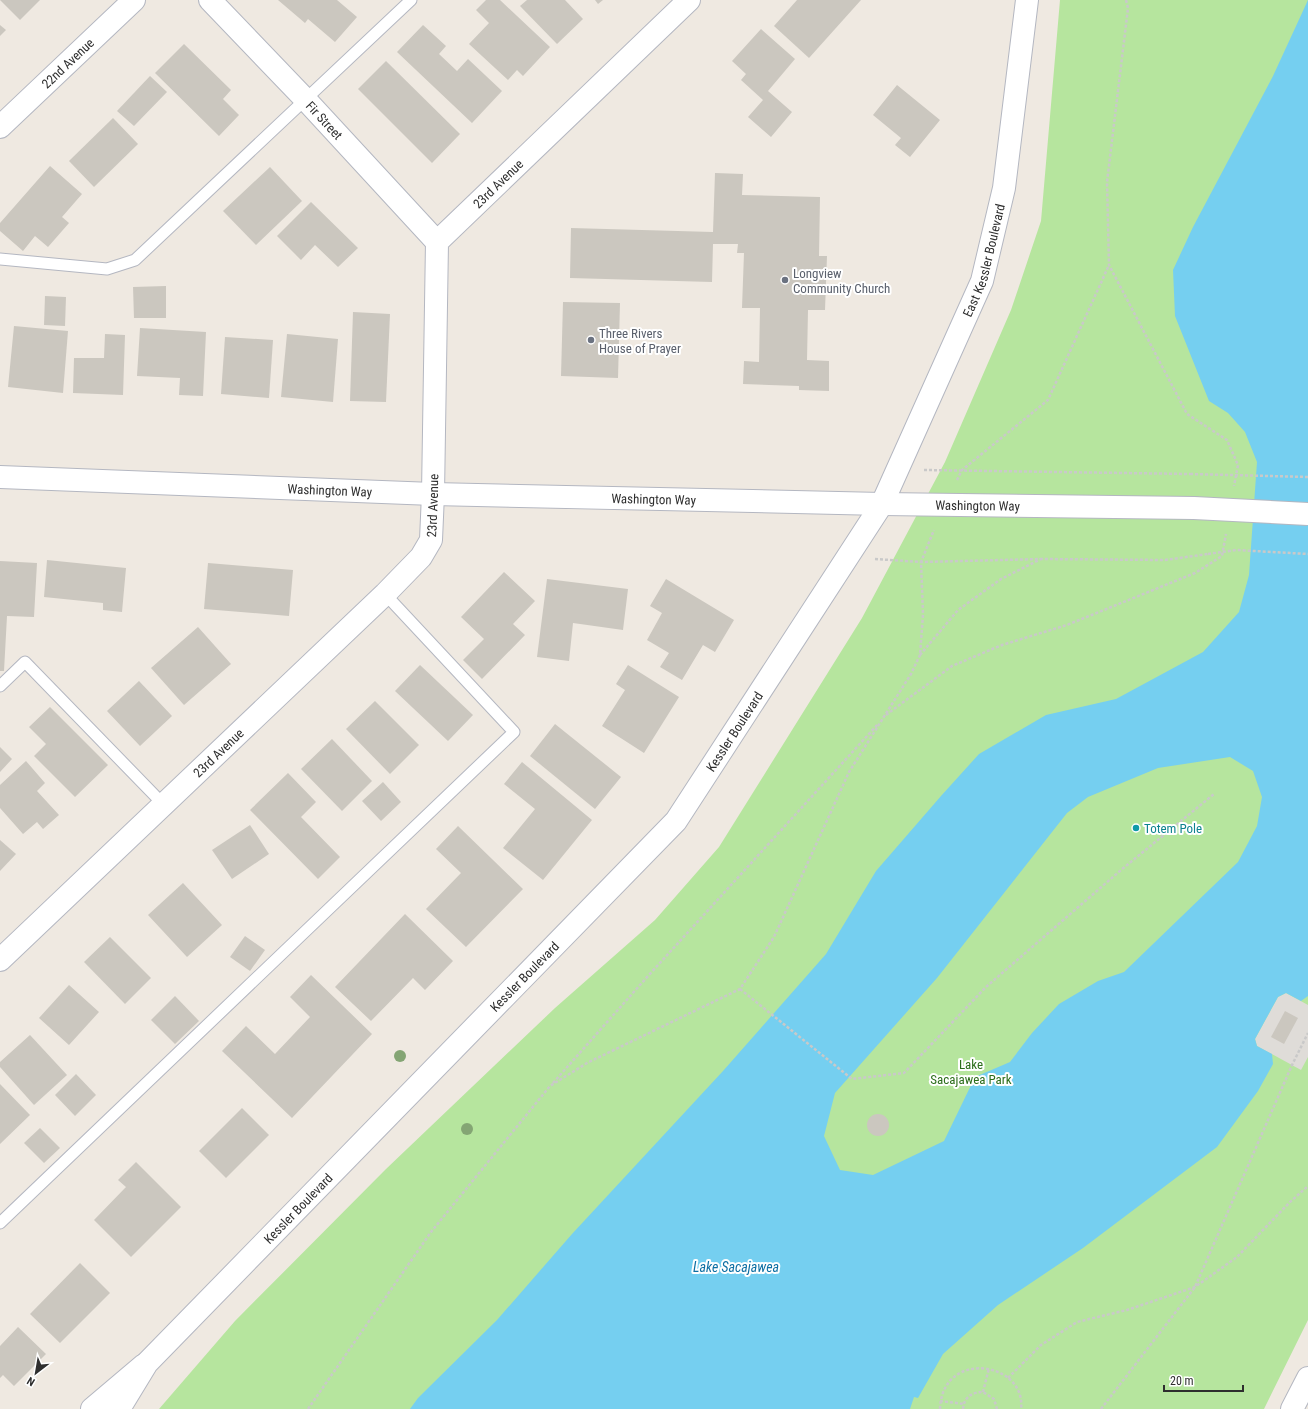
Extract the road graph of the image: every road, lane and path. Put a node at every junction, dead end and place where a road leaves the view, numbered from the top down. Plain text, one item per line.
1 (134, 0) edge
2 (210, 0) edge
3 (411, 0) edge
4 (689, 0) edge
5 (1027, 0) edge
6 (1126, 0) edge
7 (305, 99) junction
8 (0, 127) edge
9 (437, 242) junction
10 (0, 259) edge
11 (1109, 265) junction
12 (897, 470) junction
13 (962, 470) junction
14 (0, 477) edge
15 (1308, 477) edge
16 (1234, 488) dead end
17 (433, 494) junction
18 (882, 504) junction
19 (945, 505) junction
20 (1308, 514) edge
21 (1226, 533) dead end
22 (1308, 554) edge
23 (848, 557) junction
24 (1042, 559) junction
25 (921, 562) junction
26 (385, 594) junction
27 (920, 655) junction
28 (0, 686) edge
29 (883, 718) junction
30 (1214, 794) dead end
31 (164, 805) junction
32 (0, 960) edge
33 (740, 989) junction
34 (1308, 1033) edge
35 (550, 1086) junction
36 (1308, 1186) edge
37 (0, 1223) edge
38 (1195, 1287) junction
39 (147, 1363) junction
40 (989, 1368) junction
41 (1008, 1378) junction
42 (1308, 1378) edge
43 (983, 1392) junction
44 (940, 1401) junction
45 (964, 1404) junction
46 (92, 1409) edge
47 (119, 1409) edge
48 (308, 1409) edge
49 (940, 1409) edge
50 (963, 1409) edge
51 (997, 1409) edge
52 (1021, 1409) edge
53 (1101, 1409) edge
54 (1292, 1409) edge

1 - 8 street, 22nd Avenue
2 - 7 street, Fir Street
3 - 7 lane
4 - 9 street, 23rd Avenue
5 - 12 street, East Kessler Boulevard
6 - 11 path
7 - 9 street, Fir Street
7 - 10 lane
9 - 17 street, 23rd Avenue
11 - 13 path
11 - 16 path
12 - 13 path
12 - 18 street, East Kessler Boulevard
13 - 15 path, bridge
14 - 17 street, Washington Way
17 - 18 street, Washington Way
17 - 26 street, 23rd Avenue
18 - 19 street, Washington Way
18 - 23 street, Kessler Boulevard
19 - 20 street, Washington Way, bridge
19 - 25 path
21 - 29 path
22 - 24 path, bridge
23 - 25 path
23 - 39 street, Kessler Boulevard
24 - 25 path
24 - 27 path
25 - 27 path
26 - 31 street, 23rd Avenue
26 - 37 lane
27 - 29 path
28 - 31 lane
29 - 33 path
29 - 35 path
30 - 33 path
31 - 32 street, 23rd Avenue
33 - 35 path
34 - 38 path
35 - 48 path
36 - 38 path
38 - 41 path
38 - 53 path
39 - 46 street
39 - 47 street, Kessler Boulevard
40 - 41 path
40 - 43 path
40 - 44 path
41 - 52 path
42 - 54 street
43 - 45 path
43 - 51 path
44 - 45 path
44 - 49 path
45 - 50 path

